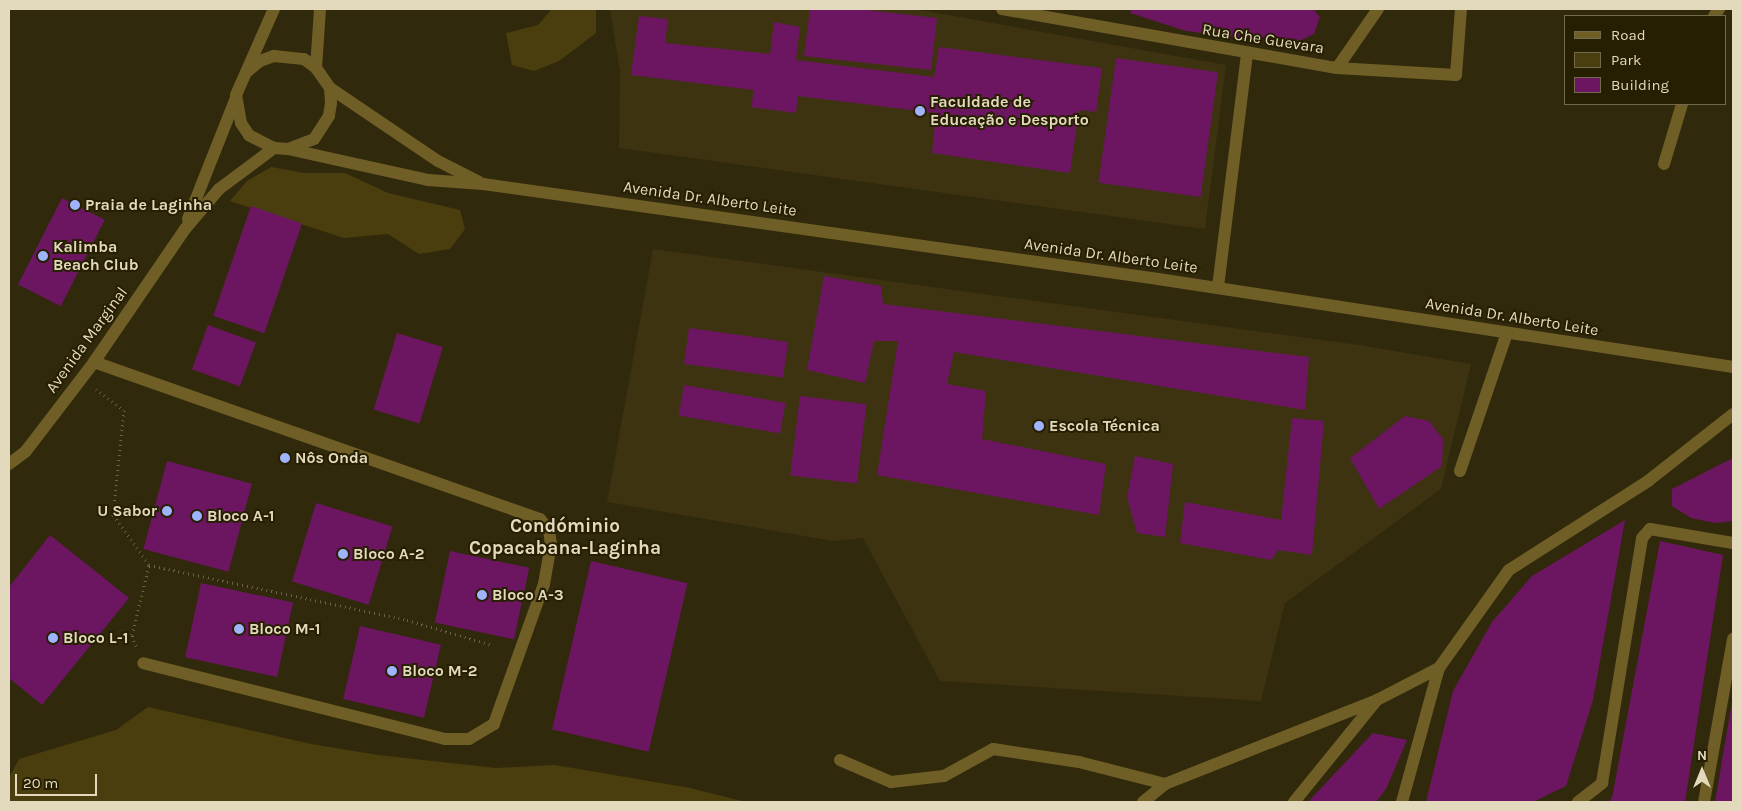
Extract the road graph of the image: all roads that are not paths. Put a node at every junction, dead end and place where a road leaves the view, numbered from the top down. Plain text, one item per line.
1 (274, 9) edge
2 (320, 9) edge
3 (1002, 9) edge
4 (1378, 9) edge
5 (1461, 9) edge
6 (1247, 54) junction
7 (316, 68) junction
8 (1337, 68) junction
9 (248, 71) junction
10 (330, 88) junction
11 (236, 95) junction
12 (1682, 105) edge
13 (274, 148) junction
14 (288, 149) junction
15 (1664, 164) dead end
16 (483, 184) junction
17 (185, 228) junction
18 (1218, 287) junction
19 (1507, 333) junction
20 (94, 362) junction
21 (1733, 367) edge
22 (1733, 414) edge
23 (9, 464) edge
24 (1460, 471) dead end
25 (1733, 543) edge
26 (1733, 639) edge
27 (143, 663) road end
28 (1439, 668) junction
29 (1377, 700) junction
30 (840, 760) dead end
31 (1165, 784) junction
32 (1143, 802) edge
33 (1294, 802) edge
34 (1402, 802) edge
35 (1578, 802) edge
36 (1704, 802) edge

1 - 9 street
2 - 7 street
3 - 6 street, Rua Che Guevara
4 - 8 street
5 - 8 street, Rua Che Guevara
6 - 8 street, Rua Che Guevara
6 - 18 street
7 - 9 street
7 - 10 street
9 - 11 street
10 - 14 street
10 - 16 street, Avenida Dr. Alberto Leite
11 - 13 street
11 - 17 street, Avenida Marginal
12 - 15 street
13 - 14 street
13 - 17 street, Avenida Marginal
14 - 16 street, Avenida Dr. Alberto Leite
16 - 18 street, Avenida Dr. Alberto Leite
17 - 20 street, Avenida Marginal
18 - 19 street, Avenida Dr. Alberto Leite
19 - 21 street, Avenida Dr. Alberto Leite
19 - 24 street
20 - 23 street, Avenida Marginal
20 - 27 street
22 - 28 street
25 - 35 street
26 - 36 street
28 - 29 street
28 - 34 street
29 - 31 street
29 - 33 street
30 - 31 street
31 - 32 street

